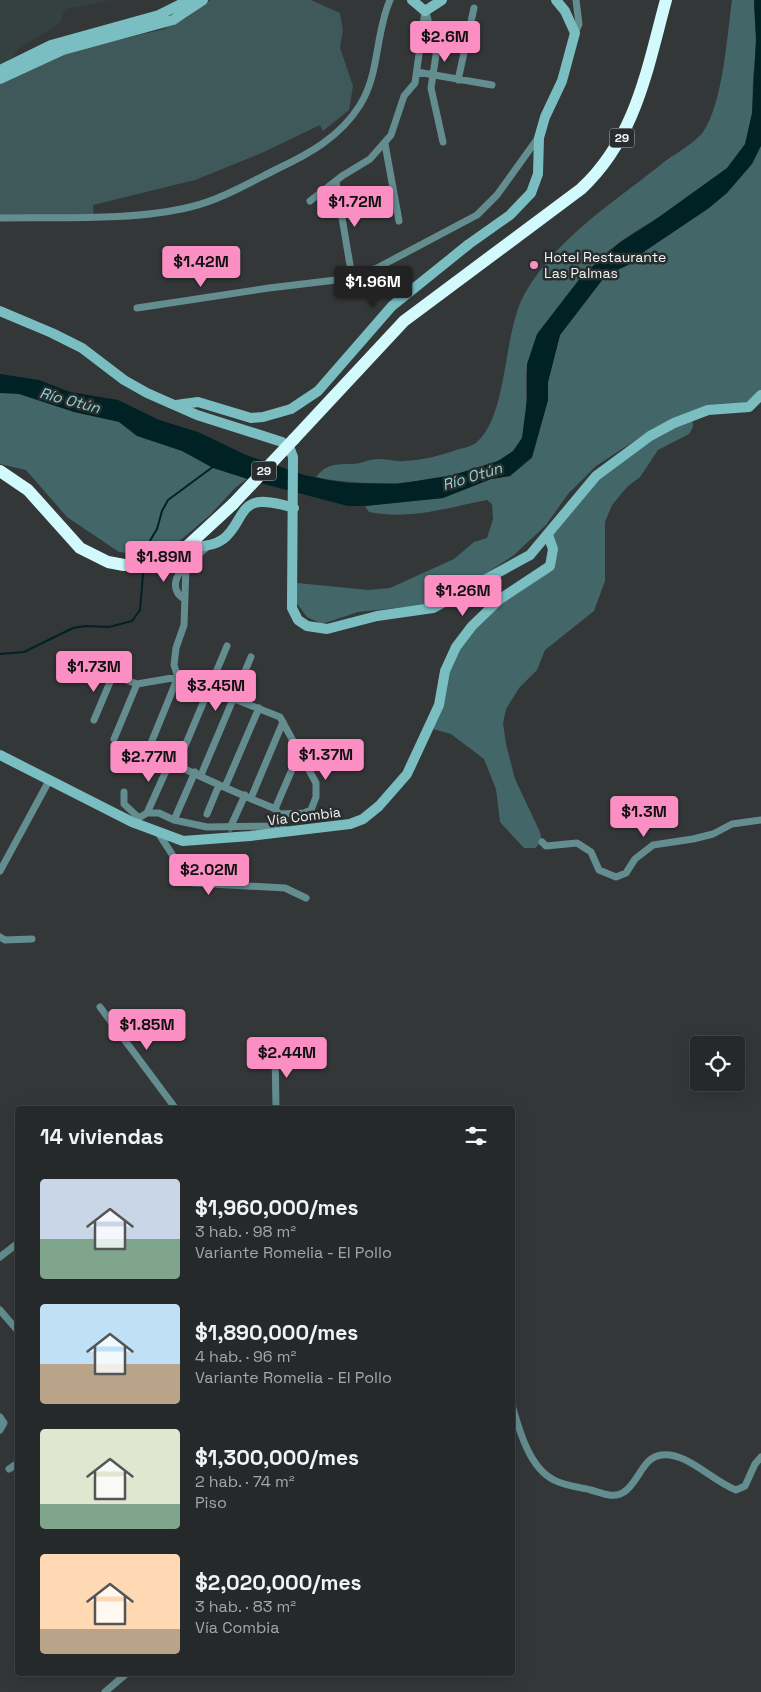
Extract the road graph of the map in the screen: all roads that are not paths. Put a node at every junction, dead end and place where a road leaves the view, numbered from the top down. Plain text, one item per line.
1 (190, 0) edge
2 (203, 0) edge
3 (390, 0) edge
4 (412, 0) edge
5 (442, 0) edge
6 (556, 0) edge
7 (576, 0) edge
8 (666, 0) edge
9 (474, 8) dead end
10 (425, 11) junction
11 (575, 33) junction
12 (0, 70) edge
13 (417, 72) junction
14 (431, 75) junction
15 (0, 79) edge
16 (458, 80) junction
17 (492, 85) dead end
18 (539, 138) junction
19 (443, 142) dead end
20 (385, 144) junction
21 (336, 182) junction
22 (310, 201) dead end
23 (0, 218) edge
24 (400, 222) dead end
25 (352, 277) junction
26 (137, 308) dead end
27 (0, 312) edge
28 (761, 395) edge
29 (175, 405) junction
30 (0, 471) edge
31 (294, 508) junction
32 (548, 535) junction
33 (189, 546) junction
34 (207, 547) junction
35 (227, 646) dead end
36 (251, 657) dead end
37 (178, 677) junction
38 (137, 684) junction
39 (208, 689) junction
40 (234, 699) junction
41 (258, 708) junction
42 (94, 720) dead end
43 (283, 722) junction
44 (114, 739) dead end
45 (300, 752) junction
46 (0, 755) edge
47 (170, 762) junction
48 (178, 765) junction
49 (198, 774) junction
50 (50, 778) junction
51 (222, 786) junction
52 (124, 792) dead end
53 (248, 796) junction
54 (277, 811) junction
55 (147, 813) junction
56 (207, 814) dead end
57 (135, 820) junction
58 (174, 820) junction
59 (761, 820) edge
60 (230, 828) junction
61 (285, 829) junction
62 (157, 831) junction
63 (542, 842) dead end
64 (0, 871) edge
65 (306, 898) dead end
66 (0, 937) edge
67 (32, 939) dead end
68 (100, 1007) dead end
69 (275, 1050) dead end
70 (174, 1106) edge
71 (276, 1106) edge
72 (15, 1245) edge
73 (0, 1257) edge
74 (0, 1310) edge
75 (15, 1328) edge
76 (515, 1413) edge
77 (0, 1417) edge
78 (0, 1430) edge
79 (761, 1457) edge
80 (15, 1465) edge
81 (9, 1469) dead end
82 (124, 1676) edge
83 (105, 1692) edge

1 - 12 main road
2 - 15 main road
3 - 23 street
4 - 10 main road
5 - 10 main road
6 - 11 main road
7 - 11 street
8 - 33 highway, 29, bridge
9 - 16 street
10 - 13 street
10 - 14 street
11 - 18 main road
13 - 14 street
13 - 20 street
14 - 16 street
14 - 19 street
16 - 17 street
18 - 25 street
18 - 29 main road
20 - 21 street
20 - 24 street
21 - 22 street
21 - 25 street
25 - 26 street
27 - 29 main road
28 - 32 main road
29 - 31 main road
30 - 33 highway, 29
31 - 32 main road
31 - 34 main road
32 - 61 main road, Vía Combia
33 - 34 main road
34 - 37 street
35 - 39 street
36 - 40 street
37 - 38 street
37 - 39 street
37 - 47 street
38 - 42 street
38 - 44 street
39 - 40 street
39 - 48 street
40 - 41 street
40 - 49 street
41 - 43 street
41 - 51 street
43 - 45 street
43 - 53 street
45 - 54 street
45 - 54 street
46 - 50 main road, Vía Combia
47 - 48 street
47 - 55 street
48 - 49 street
49 - 51 street
49 - 58 street
50 - 57 main road, Vía Combia
50 - 64 street
51 - 53 street
51 - 56 street
52 - 57 street
53 - 54 street
53 - 60 street
54 - 61 street
55 - 57 street
55 - 58 street
57 - 62 main road, Vía Combia
58 - 60 street
59 - 63 street
60 - 61 street
61 - 62 main road, Vía Combia
62 - 65 street
66 - 67 street
68 - 70 street
69 - 71 street
72 - 73 street
74 - 75 street
76 - 79 street
77 - 78 street
80 - 81 street
82 - 83 street

